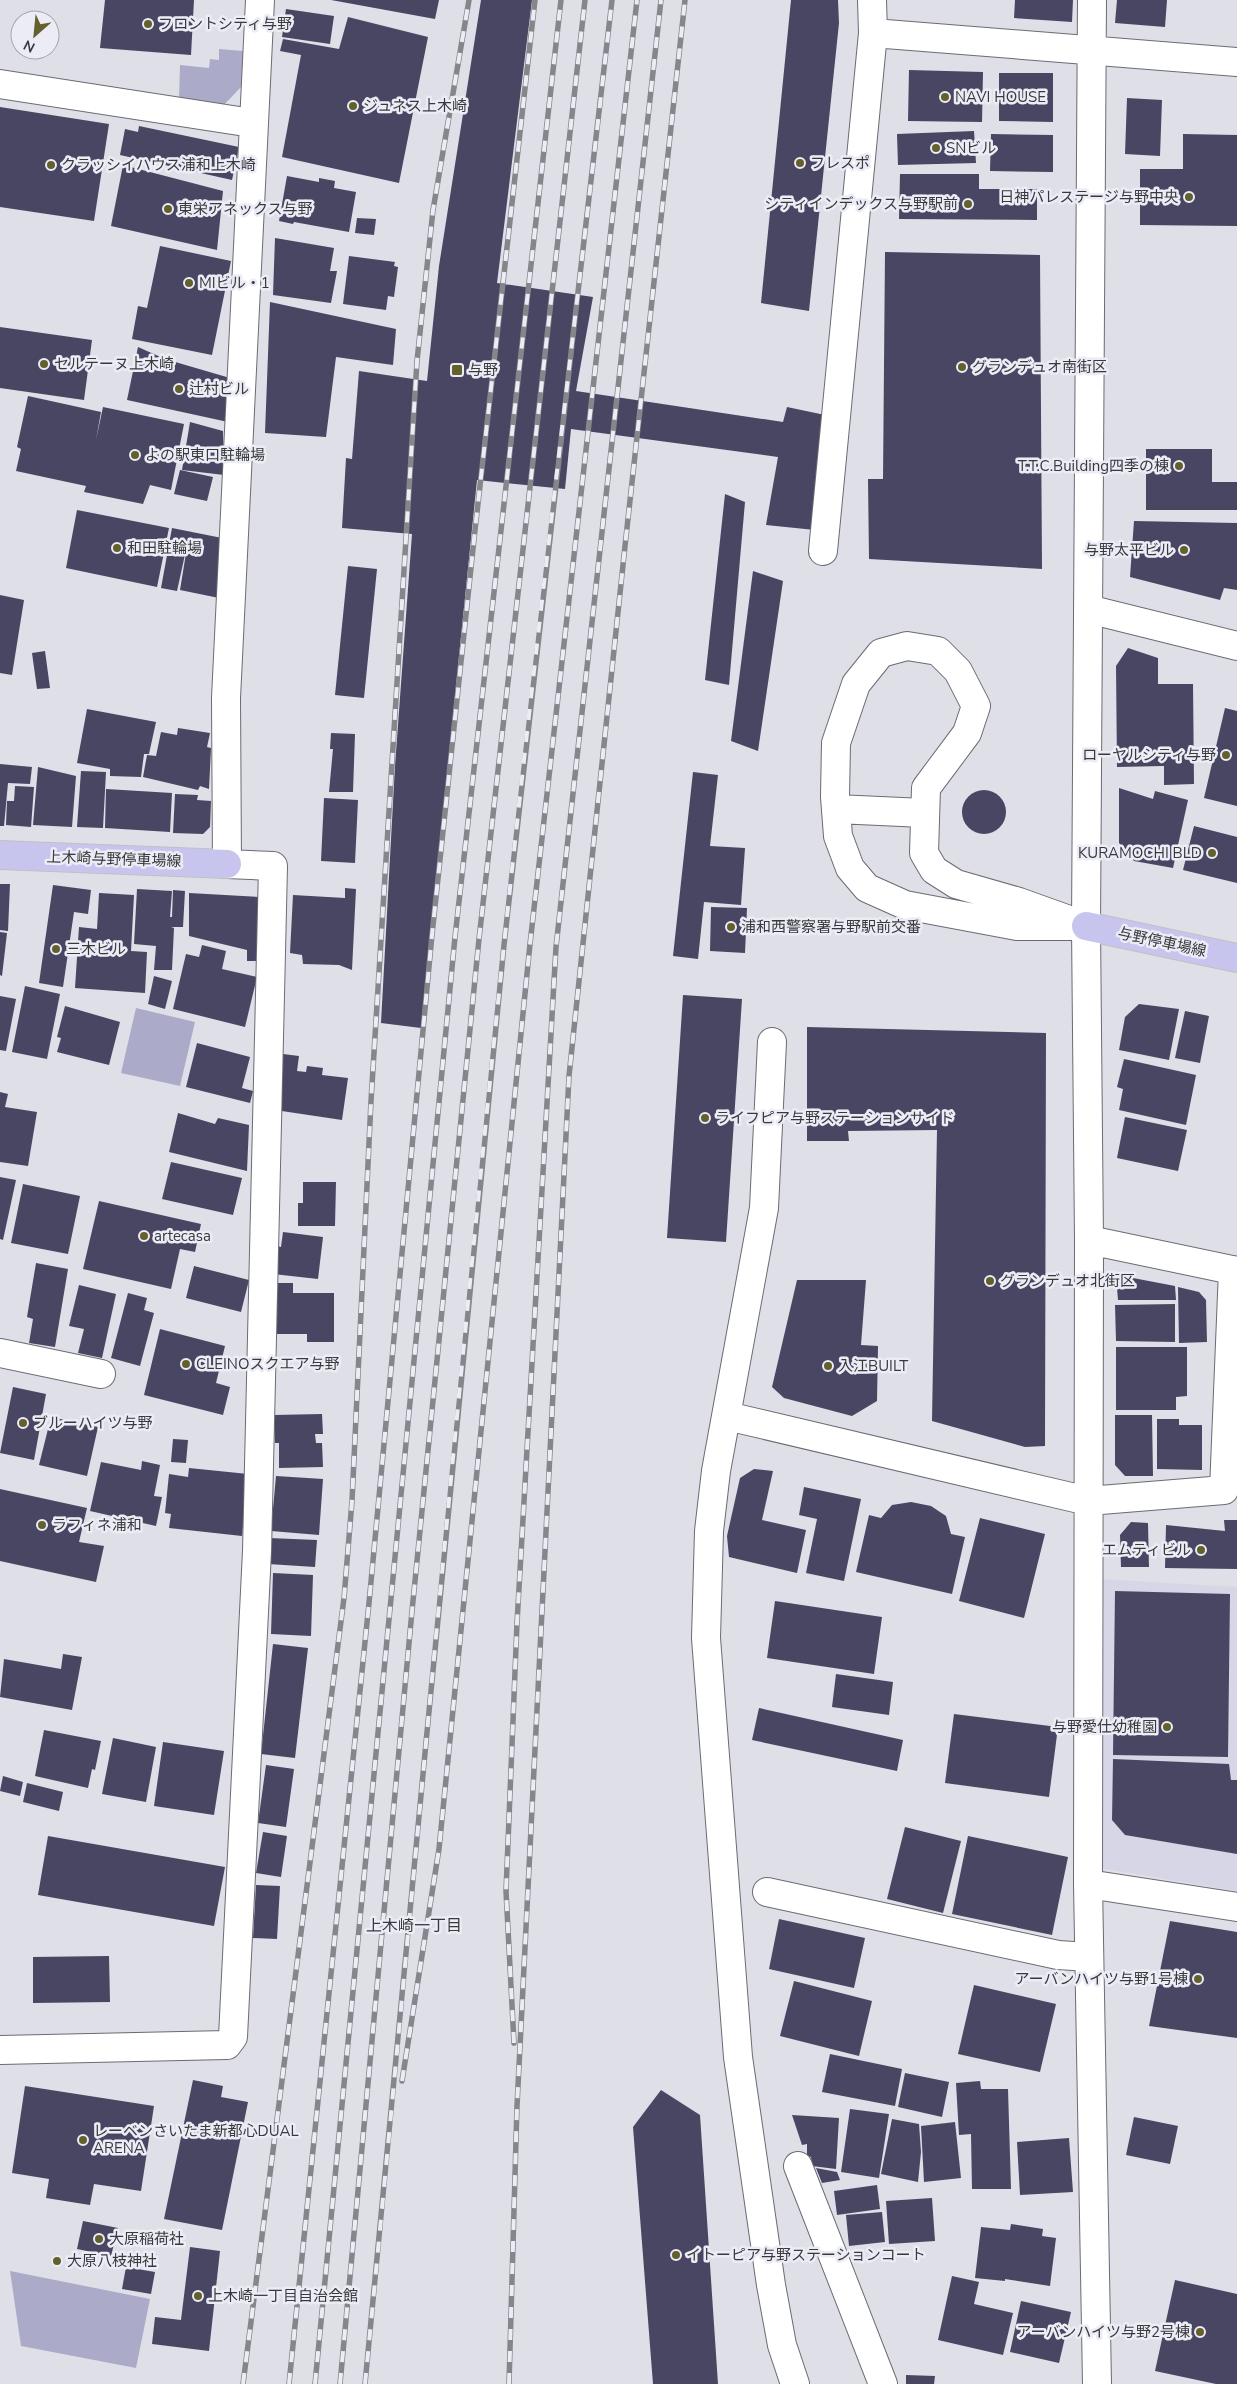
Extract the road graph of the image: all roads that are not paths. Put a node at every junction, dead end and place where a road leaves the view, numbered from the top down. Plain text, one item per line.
1 (260, 0) edge
2 (872, 0) edge
3 (1092, 0) edge
4 (873, 33) junction
5 (1091, 51) junction
6 (1237, 62) edge
7 (0, 84) edge
8 (252, 123) junction
9 (823, 551) dead end
10 (1088, 609) junction
11 (1237, 646) edge
12 (836, 809) junction
13 (924, 813) junction
14 (0, 855) edge
15 (227, 864) junction
16 (1086, 926) junction
17 (1237, 958) edge
18 (772, 1042) dead end
19 (1089, 1240) junction
20 (1235, 1271) edge
21 (0, 1353) edge
22 (101, 1374) dead end
23 (727, 1416) junction
24 (1088, 1501) junction
25 (1088, 1884) junction
26 (767, 1892) dead end
27 (1237, 1907) edge
28 (1089, 1957) junction
29 (0, 2050) edge
30 (798, 2166) dead end
31 (795, 2384) edge
32 (883, 2384) edge
33 (1097, 2384) edge

1 - 8 street
2 - 4 street
3 - 5 street
4 - 5 street
4 - 9 street
5 - 6 street
5 - 10 street
7 - 8 street
8 - 15 street
10 - 11 street
10 - 16 street
12 - 13 street
12 - 13 street
12 - 16 street
13 - 16 street
14 - 15 main road, 上木崎与野停車場線
15 - 29 street
16 - 17 main road, 与野停車場線
16 - 19 street
18 - 23 street
19 - 20 street
19 - 24 street
20 - 24 street
21 - 22 street
23 - 24 street
23 - 31 street
24 - 25 street
25 - 27 street
25 - 28 street
26 - 28 street
28 - 33 street
30 - 32 street

